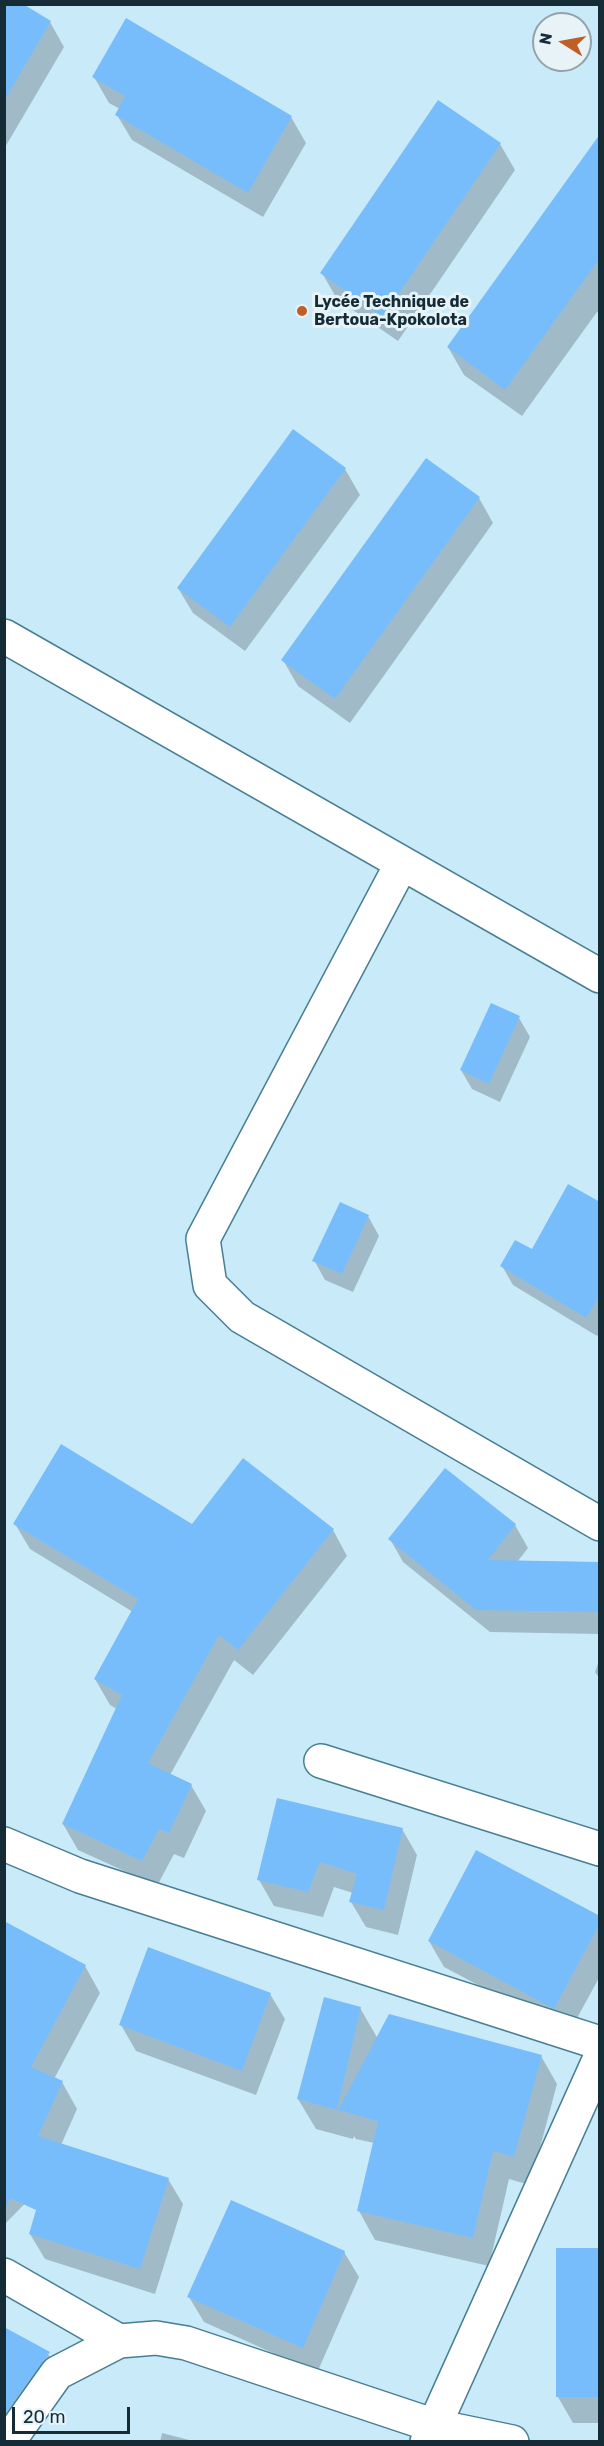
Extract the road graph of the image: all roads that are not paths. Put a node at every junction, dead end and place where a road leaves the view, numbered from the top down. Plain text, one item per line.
1 (4, 636) edge
2 (402, 863) junction
3 (600, 976) edge
4 (600, 1524) edge
5 (321, 1761) dead end
6 (4, 1844) edge
7 (600, 1849) edge
8 (600, 2043) edge
9 (600, 2058) edge
10 (4, 2275) edge
11 (119, 2340) junction
12 (431, 2434) edge
13 (8, 2442) edge
14 (512, 2442) edge

1 - 2 street
2 - 3 street
2 - 4 street
5 - 7 street
6 - 8 street
9 - 12 street
10 - 11 street
11 - 12 street
11 - 13 street
12 - 14 street

